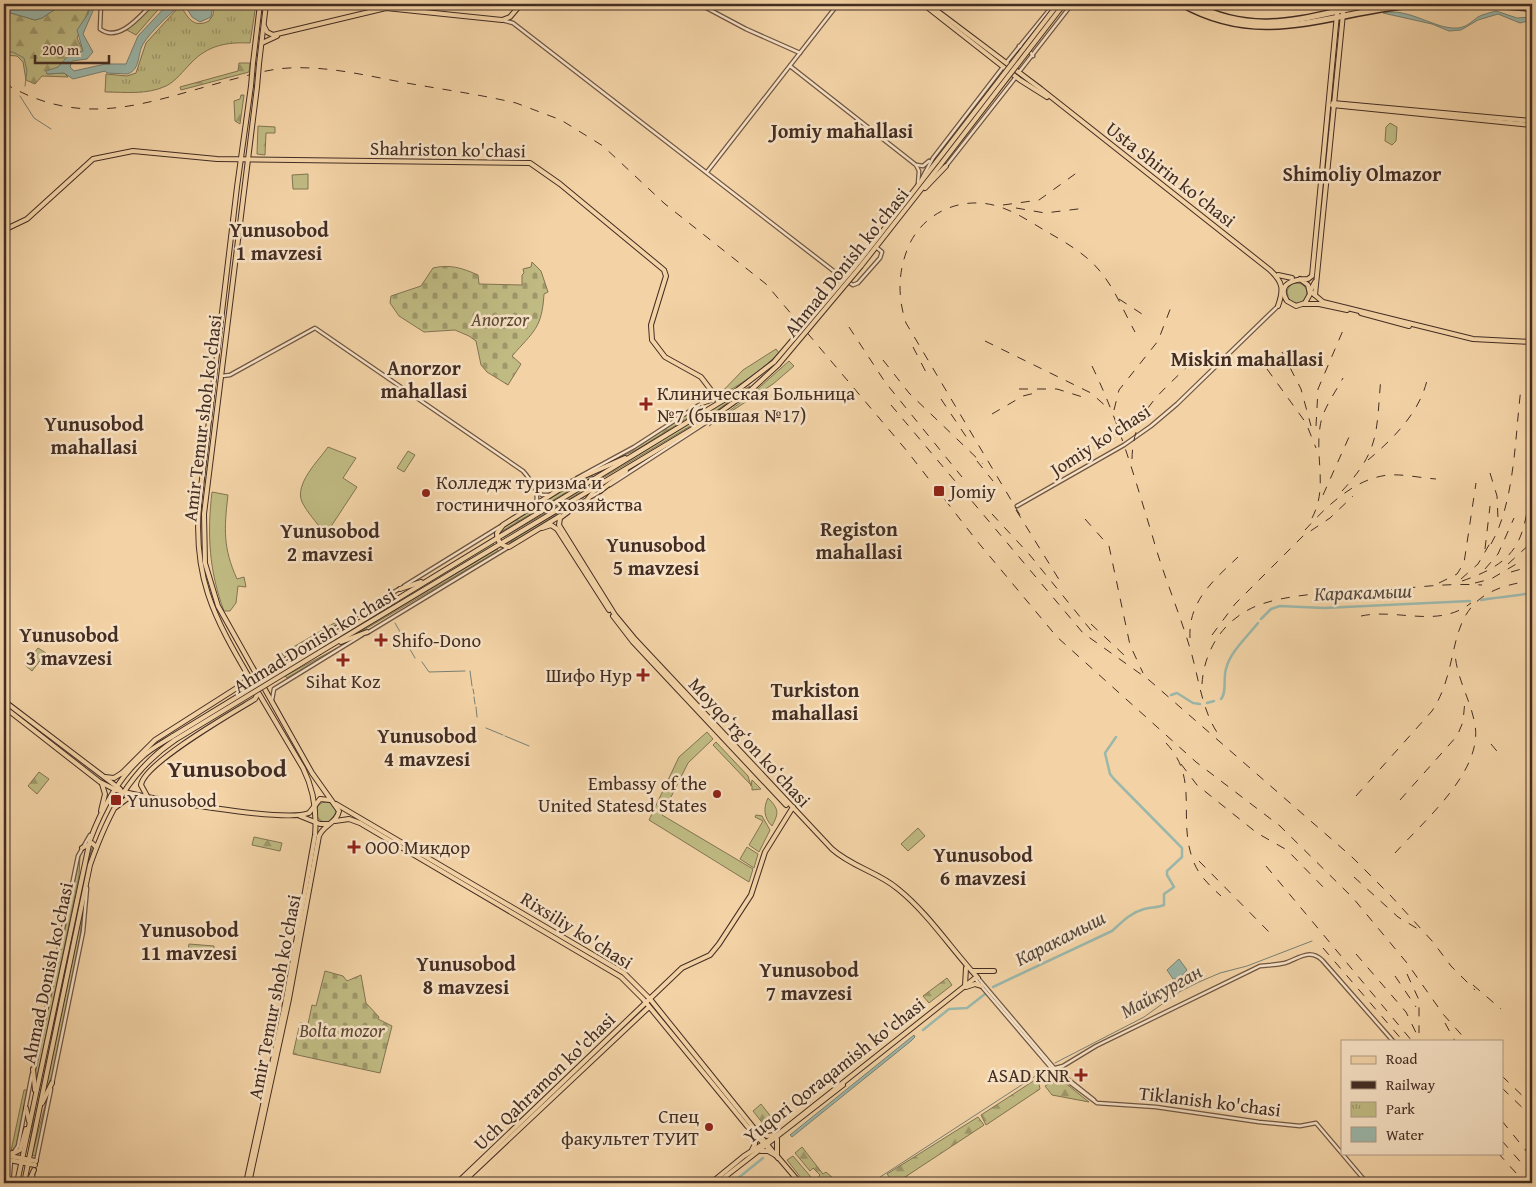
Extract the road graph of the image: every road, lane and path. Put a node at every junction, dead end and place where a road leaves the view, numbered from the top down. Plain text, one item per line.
1 (100, 4) edge
2 (152, 4) edge
3 (260, 4) edge
4 (266, 4) edge
5 (521, 4) edge
6 (699, 4) edge
7 (838, 4) edge
8 (923, 4) edge
9 (928, 4) edge
10 (1054, 4) edge
11 (1058, 4) edge
12 (1064, 4) edge
13 (1072, 4) edge
14 (1182, 4) edge
15 (1193, 4) edge
16 (1338, 4) edge
17 (1344, 4) edge
18 (1372, 4) edge
19 (1424, 4) edge
20 (1478, 4) edge
21 (1532, 8) edge
22 (513, 14) junction
23 (1340, 14) junction
24 (500, 20) junction
25 (513, 23) junction
26 (264, 26) junction
27 (284, 32) junction
28 (262, 43) junction
29 (1019, 46) junction
30 (800, 53) junction
31 (1032, 56) junction
32 (1005, 65) junction
33 (790, 66) junction
34 (1017, 75) junction
35 (996, 76) junction
36 (1008, 86) junction
37 (1328, 104) junction
38 (1334, 104) junction
39 (1532, 123) edge
40 (1324, 149) junction
41 (1329, 149) junction
42 (240, 159) junction
43 (247, 159) junction
44 (937, 161) junction
45 (916, 165) junction
46 (946, 166) joint
47 (707, 172) junction
48 (919, 182) junction
49 (237, 187) junction
50 (243, 188) junction
51 (910, 204) junction
52 (4, 230) edge
53 (1318, 239) junction
54 (876, 247) junction
55 (859, 265) junction
56 (1270, 270) junction
57 (1297, 279) junction
58 (1317, 280) junction
59 (1283, 291) junction
60 (1310, 291) junction
61 (1316, 295) junction
62 (1288, 303) junction
63 (1303, 304) junction
64 (1278, 306) junction
65 (1532, 343) edge
66 (776, 363) junction
67 (220, 376) junction
68 (710, 389) junction
69 (739, 389) junction
70 (717, 398) junction
71 (702, 403) junction
72 (719, 413) junction
73 (206, 447) junction
74 (212, 447) junction
75 (638, 452) junction
76 (635, 463) junction
77 (586, 474) junction
78 (596, 477) junction
79 (573, 481) junction
80 (600, 484) junction
81 (535, 489) junction
82 (600, 491) junction
83 (551, 495) junction
84 (587, 500) junction
85 (534, 505) junction
86 (199, 506) junction
87 (1017, 506) dead end
88 (205, 507) junction
89 (568, 512) junction
90 (502, 525) junction
91 (542, 528) junction
92 (497, 537) junction
93 (501, 544) junction
94 (509, 547) junction
95 (428, 579) junction
96 (400, 589) junction
97 (353, 617) junction
98 (342, 632) junction
99 (367, 632) junction
100 (332, 645) junction
101 (319, 650) junction
102 (269, 669) junction
103 (245, 670) junction
104 (252, 670) junction
105 (280, 685) junction
106 (258, 693) junction
107 (4, 701) edge
108 (272, 704) junction
109 (4, 707) edge
110 (10, 709) junction
111 (285, 726) junction
112 (280, 729) junction
113 (46, 737) junction
114 (174, 738) junction
115 (155, 740) junction
116 (158, 752) junction
117 (140, 759) junction
118 (164, 759) junction
119 (121, 774) junction
120 (101, 776) junction
121 (100, 782) junction
122 (117, 789) junction
123 (124, 792) junction
124 (147, 796) junction
125 (335, 803) junction
126 (314, 805) junction
127 (786, 805) junction
128 (793, 807) junction
129 (788, 812) junction
130 (111, 813) junction
131 (297, 815) junction
132 (316, 815) junction
133 (100, 817) junction
134 (316, 822) junction
135 (333, 822) junction
136 (326, 825) junction
137 (95, 827) junction
138 (379, 828) junction
139 (376, 833) junction
140 (89, 844) junction
141 (96, 847) junction
142 (82, 848) junction
143 (90, 865) junction
144 (509, 907) junction
145 (963, 962) junction
146 (966, 968) junction
147 (972, 971) junction
148 (994, 971) dead end
149 (976, 979) junction
150 (984, 986) junction
151 (965, 987) junction
152 (648, 1003) junction
153 (672, 1031) junction
154 (1392, 1040) edge
155 (593, 1056) junction
156 (1053, 1069) junction
157 (34, 1070) junction
158 (52, 1084) junction
159 (35, 1098) junction
160 (26, 1108) junction
161 (39, 1110) junction
162 (743, 1118) junction
163 (30, 1123) junction
164 (748, 1126) junction
165 (756, 1131) junction
166 (778, 1135) junction
167 (766, 1144) junction
168 (750, 1152) junction
169 (1341, 1152) edge
170 (1342, 1154) edge
171 (5, 1157) edge
172 (748, 1158) junction
173 (778, 1158) junction
174 (22, 1160) junction
175 (28, 1161) junction
176 (36, 1163) junction
177 (34, 1170) junction
178 (719, 1181) edge
179 (9, 1183) edge
180 (17, 1183) edge
181 (26, 1183) edge
182 (32, 1183) edge
183 (248, 1183) edge
184 (457, 1183) edge
185 (462, 1183) edge
186 (711, 1183) edge
187 (800, 1183) edge
188 (1367, 1183) edge

1 - 2 street
3 - 42 main road, Amir Temur shoh ko'chasi, bridge
4 - 26 main road, Amir Temur shoh ko'chasi
5 - 22 main road
6 - 30 street
7 - 30 street
8 - 32 main road, Usta Shirin ko'chasi
9 - 32 main road, Usta Shirin ko'chasi
10 - 29 street, Ahmad Donish ko'chasi
11 - 44 main road, Ahmad Donish ko'chasi, bridge
12 - 44 main road, Ahmad Donish ko'chasi, bridge
13 - 31 street
14 - 23 highway
15 - 23 highway
16 - 23 main road
17 - 23 main road
18 - 23 highway
19 - 23 highway
20 - 21 highway
22 - 24 main road
22 - 25 street
23 - 37 main road
23 - 38 main road
24 - 25 street
24 - 27 main road
25 - 47 street
26 - 27 main road
26 - 28 main road, Amir Temur shoh ko'chasi
27 - 28 main road
28 - 43 main road, Amir Temur shoh ko'chasi, bridge
29 - 31 street
29 - 32 street, Ahmad Donish ko'chasi
30 - 33 street
31 - 34 street
32 - 34 main road, Usta Shirin ko'chasi
32 - 35 street, Ahmad Donish ko'chasi
33 - 45 street
33 - 47 street
34 - 36 street
34 - 56 main road, Usta Shirin ko'chasi
35 - 36 street
35 - 44 street, Ahmad Donish ko'chasi
36 - 46 street
37 - 38 main road
37 - 40 main road
38 - 39 main road
38 - 41 main road
40 - 41 main road
40 - 53 main road
41 - 53 main road
42 - 43 main road, Shahriston ko'chasi
42 - 49 main road, Amir Temur shoh ko'chasi
42 - 52 main road, Shahriston ko'chasi
43 - 50 main road, Amir Temur shoh ko'chasi
43 - 68 main road, Shahriston ko'chasi
44 - 45 street
44 - 48 main road, Ahmad Donish ko'chasi
44 - 51 main road, Ahmad Donish ko'chasi
45 - 48 street
46 - 51 main road
47 - 54 street
48 - 55 main road, Ahmad Donish ko'chasi
49 - 50 main road
49 - 73 main road, Amir Temur shoh ko'chasi
50 - 67 main road, Amir Temur shoh ko'chasi
51 - 54 main road, Ahmad Donish ko'chasi
53 - 57 main road
53 - 58 main road
54 - 55 main road, Ahmad Donish ko'chasi
55 - 66 main road, Ahmad Donish ko'chasi, bridge
56 - 57 main road, Usta Shirin ko'chasi
56 - 59 main road, Usta Shirin ko'chasi
57 - 59 main road
57 - 60 main road
58 - 60 main road
58 - 61 main road
59 - 62 main road
59 - 64 main road
60 - 61 main road
60 - 63 main road
61 - 65 main road
62 - 63 main road
62 - 64 main road
63 - 65 main road
64 - 87 street, Jomiy ko'chasi
66 - 69 main road, Ahmad Donish ko'chasi
66 - 72 main road, Ahmad Donish ko'chasi
67 - 74 main road, Amir Temur shoh ko'chasi
67 - 81 street
68 - 70 main road
68 - 71 main road
69 - 70 main road
69 - 75 main road, Ahmad Donish ko'chasi
70 - 71 main road
71 - 79 street
72 - 76 main road, Ahmad Donish ko'chasi
72 - 82 street
73 - 74 main road
73 - 86 main road, Amir Temur shoh ko'chasi
74 - 88 main road, Amir Temur shoh ko'chasi
75 - 77 main road, Ahmad Donish ko'chasi
75 - 78 main road, Ahmad Donish ko'chasi
76 - 80 main road, Ahmad Donish ko'chasi
76 - 82 main road
77 - 78 main road
77 - 79 main road, Ahmad Donish ko'chasi
78 - 80 main road
78 - 92 main road, Ahmad Donish ko'chasi
79 - 83 main road, Ahmad Donish ko'chasi
80 - 84 main road, Ahmad Donish ko'chasi
80 - 93 main road, Ahmad Donish ko'chasi
81 - 83 street
81 - 85 street
82 - 84 street
83 - 85 main road, Ahmad Donish ko'chasi
84 - 89 main road, Ahmad Donish ko'chasi
85 - 90 main road, Ahmad Donish ko'chasi
86 - 88 main road
86 - 103 main road, Amir Temur shoh ko'chasi
88 - 104 main road, Amir Temur shoh ko'chasi
89 - 91 main road, Ahmad Donish ko'chasi
89 - 128 main road, Moyqoʻrgʻon koʻchasi
90 - 92 main road
90 - 96 street, Ahmad Donish ko'chasi
91 - 94 main road, Ahmad Donish ko'chasi
91 - 127 main road, Moyqoʻrgʻon koʻchasi
92 - 93 main road
92 - 95 main road, Ahmad Donish ko'chasi
93 - 94 main road
93 - 100 main road, Ahmad Donish ko'chasi
94 - 99 street, Ahmad Donish ko'chasi
95 - 96 main road
95 - 98 main road, Ahmad Donish ko'chasi
96 - 97 street, Ahmad Donish ko'chasi
97 - 98 main road
97 - 102 street, Ahmad Donish ko'chasi
98 - 101 main road, Ahmad Donish ko'chasi
99 - 100 main road
99 - 105 street, Ahmad Donish ko'chasi
100 - 101 main road, Ahmad Donish ko'chasi
101 - 114 main road, Ahmad Donish ko'chasi, bridge
102 - 104 street, Ahmad Donish ko'chasi
102 - 105 street
103 - 106 main road, Amir Temur shoh ko'chasi
103 - 115 main road
104 - 108 main road, Amir Temur shoh ko'chasi
105 - 108 street, Ahmad Donish ko'chasi
106 - 112 main road, Amir Temur shoh ko'chasi
106 - 118 main road
107 - 110 main road
108 - 111 main road, Amir Temur shoh ko'chasi
109 - 110 main road
110 - 113 main road
111 - 112 main road
111 - 125 main road, Amir Temur shoh ko'chasi
112 - 126 main road, Amir Temur shoh ko'chasi
113 - 120 main road
113 - 121 main road
114 - 116 main road, Ahmad Donish ko'chasi
114 - 117 main road, Ahmad Donish ko'chasi
115 - 117 main road
115 - 119 main road
116 - 118 main road
116 - 123 main road, Ahmad Donish ko'chasi
117 - 119 main road
117 - 122 main road, Ahmad Donish ko'chasi
118 - 124 main road
119 - 120 main road
120 - 122 main road
121 - 122 main road
121 - 133 main road
122 - 123 main road
122 - 133 main road, Ahmad Donish ko'chasi
123 - 124 main road
123 - 130 main road, Ahmad Donish ko'chasi
124 - 130 main road
124 - 131 main road
125 - 126 main road
125 - 135 main road
125 - 138 main road, Rixsiliy ko'chasi
126 - 131 main road
126 - 132 main road, Amir Temur shoh ko'chasi
127 - 128 main road
127 - 129 main road
128 - 129 main road, Uch Qahramon ko'chasi
128 - 145 main road, Moyqoʻrgʻon koʻchasi
129 - 152 main road, Uch Qahramon ko'chasi
130 - 141 main road, Ahmad Donish ko'chasi
131 - 134 main road
132 - 134 main road, Amir Temur shoh ko'chasi
132 - 136 main road
133 - 137 main road, Ahmad Donish ko'chasi
134 - 136 main road
134 - 183 main road, Amir Temur shoh ko'chasi
135 - 136 main road
135 - 139 main road, Rixsiliy ko'chasi
135 - 183 main road, Amir Temur shoh ko'chasi
137 - 140 main road, Ahmad Donish ko'chasi
137 - 142 street, Ahmad Donish ko'chasi
138 - 139 main road
138 - 144 main road, Rixsiliy ko'chasi
139 - 144 main road, Rixsiliy ko'chasi
140 - 141 main road
140 - 142 main road
140 - 159 main road, Ahmad Donish ko'chasi
141 - 143 main road, Ahmad Donish ko'chasi
142 - 157 street, Ahmad Donish ko'chasi
143 - 158 street, Ahmad Donish ko'chasi
143 - 161 main road, Ahmad Donish ko'chasi
144 - 152 main road, Rixsiliy ko'chasi
145 - 146 main road
145 - 147 main road
146 - 149 main road
146 - 151 main road
147 - 148 main road
147 - 149 main road
149 - 150 street
149 - 151 main road, Yuqori Qoraqamish ko'chasi
150 - 151 main road
150 - 156 street
151 - 166 main road, Yuqori Qoraqamish ko'chasi
152 - 153 main road, Rixsiliy ko'chasi
152 - 153 main road, Rixsiliy ko'chasi
152 - 155 main road, Uch Qahramon ko'chasi
153 - 162 main road, Rixsiliy ko'chasi
154 - 156 street
155 - 184 main road, Uch Qahramon ko'chasi
155 - 185 main road, Uch Qahramon ko'chasi
156 - 169 street, Tiklanish ko'chasi
157 - 159 main road
157 - 160 street, Ahmad Donish ko'chasi
158 - 161 main road
158 - 176 street, Ahmad Donish ko'chasi
159 - 163 main road, Ahmad Donish ko'chasi
160 - 163 main road
160 - 171 street, Ahmad Donish ko'chasi
161 - 175 main road, Ahmad Donish ko'chasi
162 - 164 main road, Rixsiliy ko'chasi
162 - 165 main road, Rixsiliy ko'chasi
163 - 171 main road
163 - 174 main road, Ahmad Donish ko'chasi
164 - 167 main road, Rixsiliy ko'chasi
164 - 168 main road
165 - 166 main road
165 - 167 main road, Rixsiliy ko'chasi
166 - 167 main road, Yuqori Qoraqamish ko'chasi
166 - 173 main road
167 - 168 main road, Yuqori Qoraqamish ko'chasi
167 - 172 main road, Yuqori Qoraqamish ko'chasi
167 - 173 main road, Rixsiliy ko'chasi
168 - 178 main road, Yuqori Qoraqamish ko'chasi
170 - 188 street, Tiklanish ko'chasi
171 - 174 main road
171 - 179 street
172 - 173 main road
172 - 178 main road, Yuqori Qoraqamish ko'chasi
173 - 187 main road, Rixsiliy ko'chasi
174 - 175 main road
174 - 180 main road, Ahmad Donish ko'chasi
175 - 176 main road
175 - 181 main road, Ahmad Donish ko'chasi
176 - 177 street, Ahmad Donish ko'chasi
177 - 181 main road
177 - 182 street, Ahmad Donish ko'chasi
178 - 186 main road, Yuqori Qoraqamish ko'chasi

